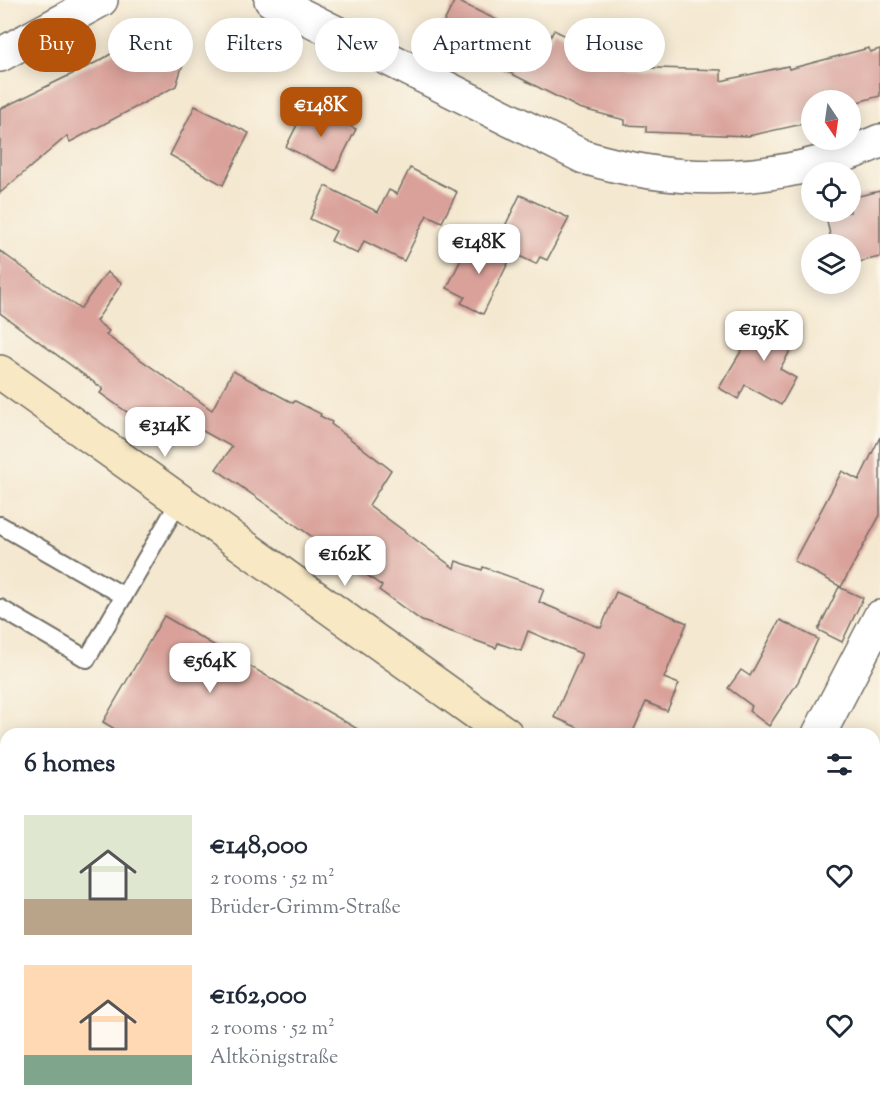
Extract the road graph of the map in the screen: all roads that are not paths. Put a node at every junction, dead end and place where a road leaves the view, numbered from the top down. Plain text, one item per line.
1 (101, 0) edge
2 (271, 0) edge
3 (0, 56) edge
4 (880, 141) edge
5 (0, 372) edge
6 (180, 500) junction
7 (0, 525) edge
8 (124, 596) junction
9 (0, 608) edge
10 (880, 617) edge
11 (498, 728) edge
12 (822, 728) edge

1 - 3 street
2 - 4 street
5 - 6 street
6 - 8 lane
6 - 11 street
7 - 8 lane
8 - 9 lane
10 - 12 street

